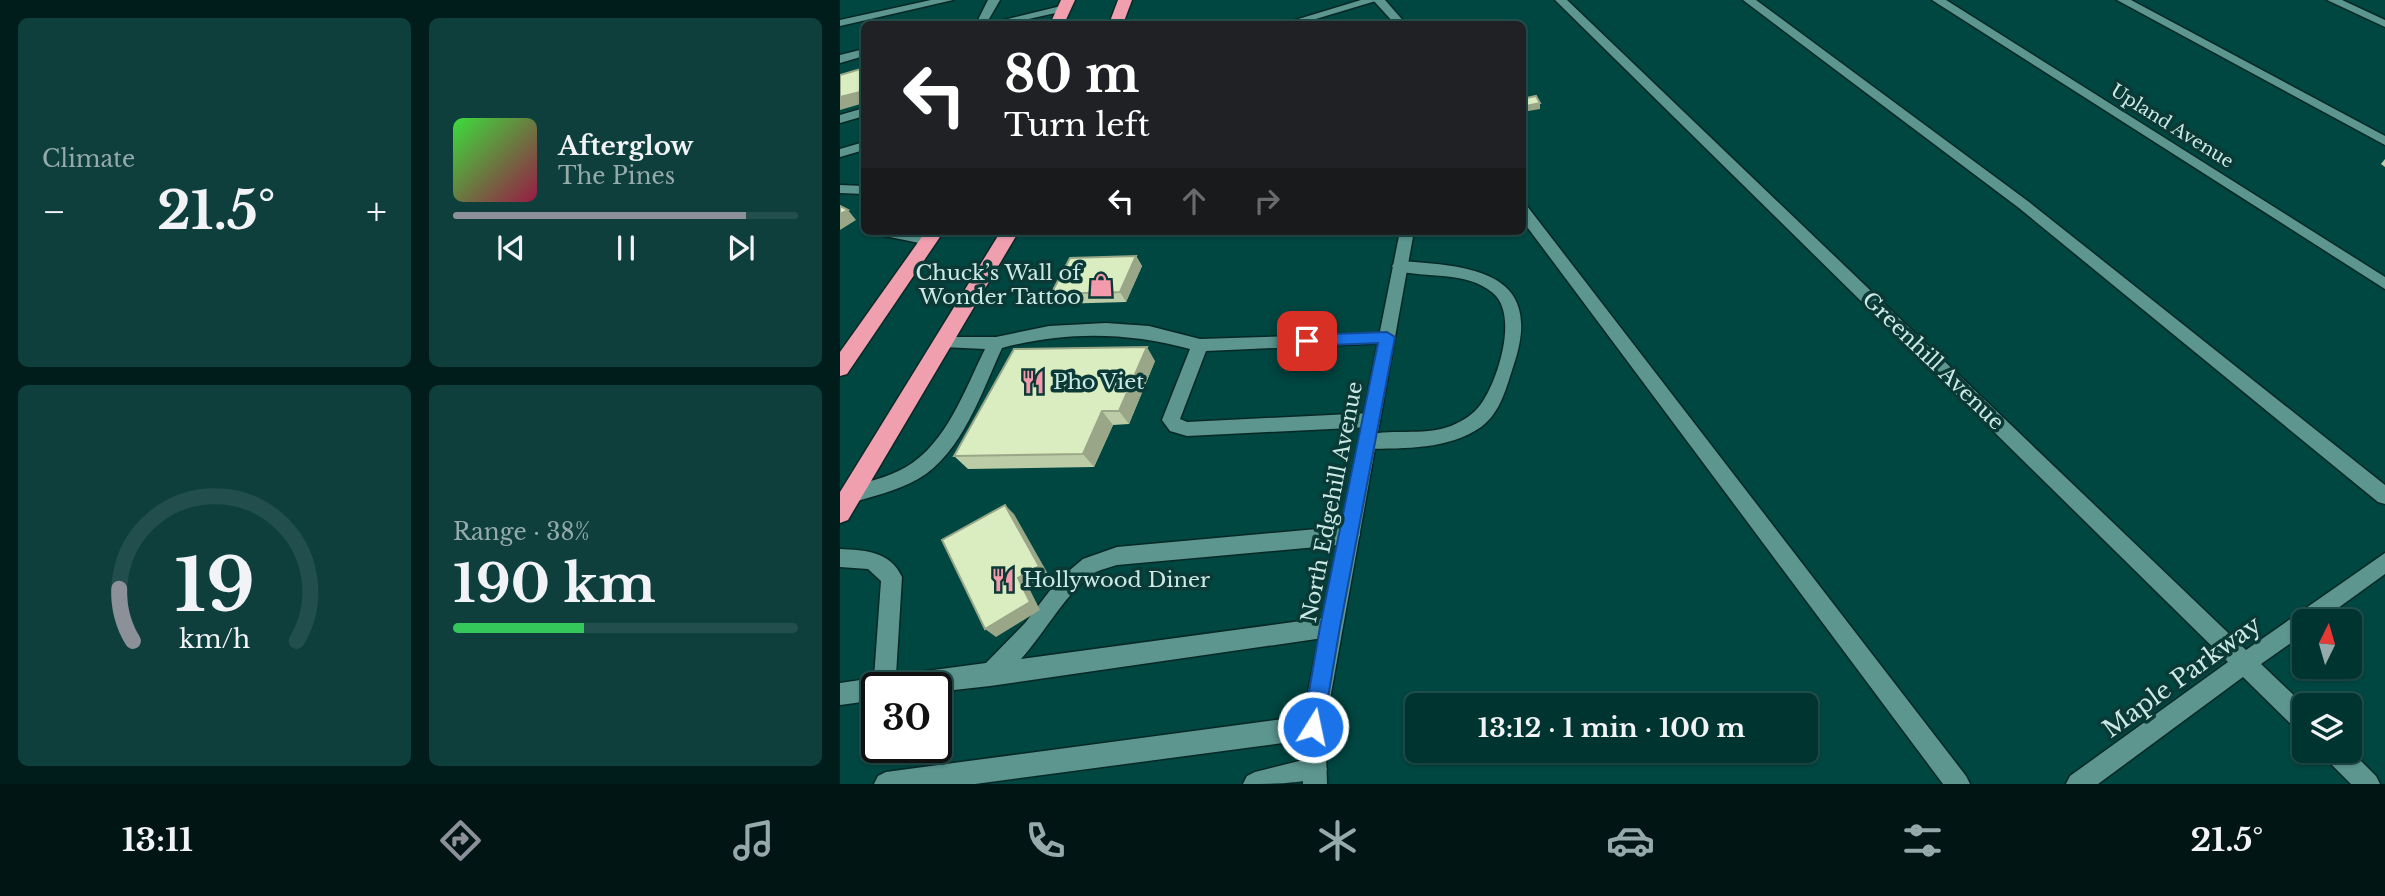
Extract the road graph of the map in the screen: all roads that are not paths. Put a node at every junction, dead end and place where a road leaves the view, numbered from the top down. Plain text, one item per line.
1 (947, 0) edge
2 (994, 0) edge
3 (1125, 0) edge
4 (1373, 0) edge
5 (1379, 0) edge
6 (1561, 0) edge
7 (1749, 0) edge
8 (1938, 0) edge
9 (2123, 0) edge
10 (2333, 0) edge
11 (1067, 4) edge
12 (983, 21) edge
13 (1004, 21) edge
14 (1058, 21) edge
15 (1117, 21) edge
16 (1299, 21) edge
17 (1398, 21) edge
18 (840, 23) edge
19 (2385, 24) edge
20 (861, 54) edge
21 (840, 58) edge
22 (861, 113) edge
23 (840, 119) edge
24 (2385, 141) edge
25 (861, 147) edge
26 (840, 153) edge
27 (840, 189) edge
28 (861, 190) edge
29 (1526, 214) edge
30 (932, 235) edge
31 (1008, 235) edge
32 (1406, 235) edge
33 (1401, 267) junction
34 (2385, 284) edge
35 (1387, 337) junction
36 (943, 341) junction
37 (996, 343) junction
38 (1200, 345) junction
39 (840, 368) edge
40 (1371, 420) junction
41 (1367, 442) junction
42 (2385, 496) edge
43 (845, 504) edge
44 (1350, 535) junction
45 (840, 558) edge
46 (2385, 562) edge
47 (1330, 627) junction
48 (2245, 664) junction
49 (885, 672) edge
50 (990, 675) junction
51 (952, 680) edge
52 (861, 691) edge
53 (840, 694) edge
54 (2292, 709) edge
55 (1313, 727) junction
56 (2346, 763) edge
57 (1315, 776) edge
58 (886, 784) edge
59 (1255, 784) edge
60 (1958, 784) edge
61 (2078, 784) edge
62 (2368, 784) edge

1 - 18 street
2 - 12 street
3 - 15 highway
4 - 16 street
5 - 17 street
6 - 48 street, Greenhill Avenue
7 - 42 street
8 - 34 street, Upland Avenue
9 - 24 street
10 - 19 street
11 - 13 street
11 - 14 highway
20 - 21 street
22 - 23 street
25 - 26 street
27 - 28 street
29 - 60 street
30 - 39 highway
31 - 36 highway
32 - 33 street, North Edgehill Avenue
33 - 35 street, North Edgehill Avenue
33 - 41 street
35 - 38 street
35 - 40 street, North Edgehill Avenue
36 - 37 street
36 - 43 highway
37 - 38 street
37 - 43 street
38 - 40 street
40 - 41 street, North Edgehill Avenue
41 - 44 street, North Edgehill Avenue
44 - 47 street, North Edgehill Avenue
44 - 50 street
45 - 49 street
46 - 48 street, Maple Parkway
47 - 50 street
47 - 55 street, North Edgehill Avenue
48 - 54 street, Greenhill Avenue
48 - 61 street, Maple Parkway
50 - 51 street
52 - 53 street
55 - 57 street, North Edgehill Avenue
55 - 58 street
56 - 62 street
57 - 59 street

